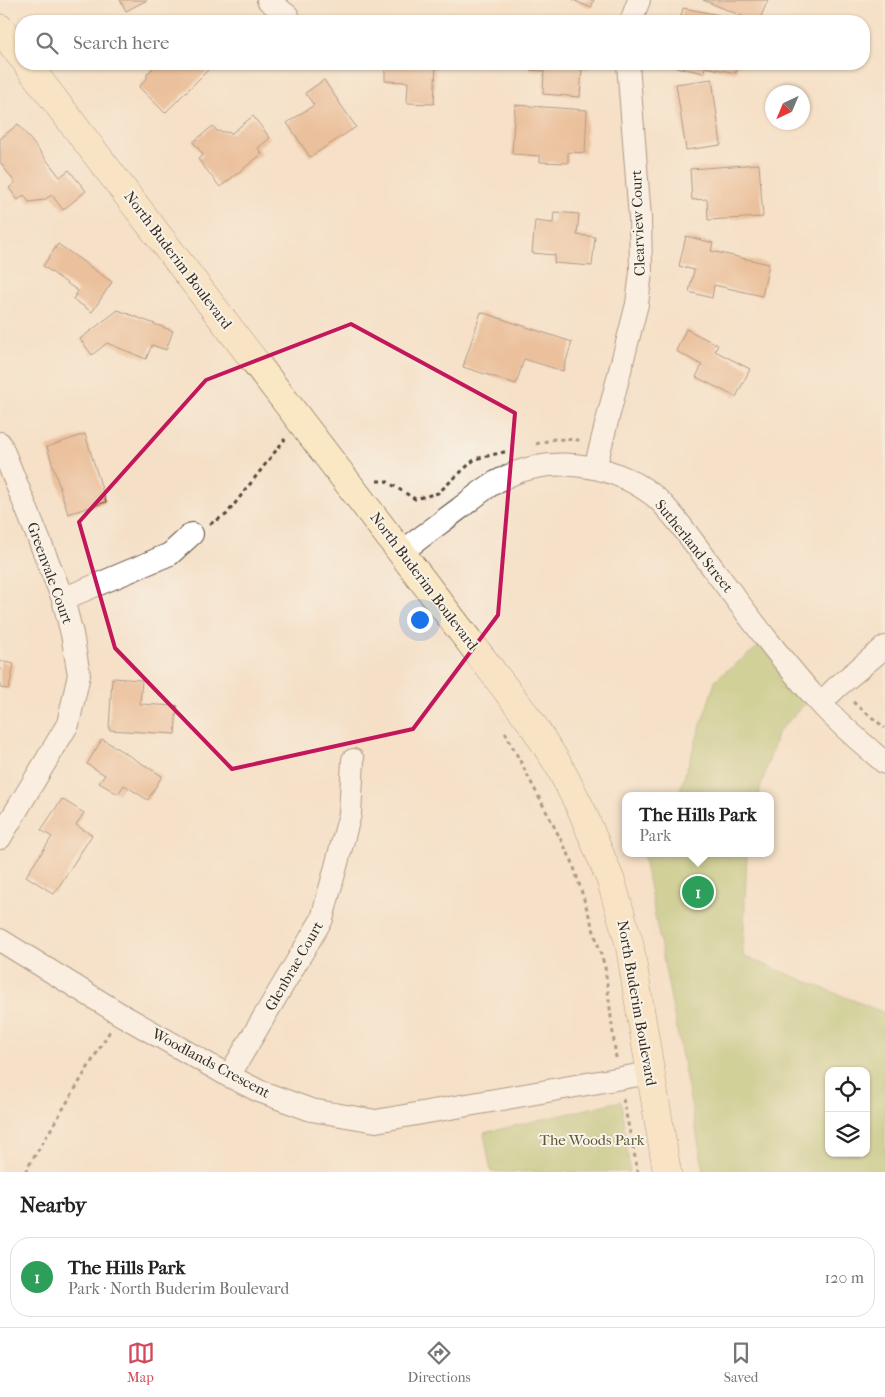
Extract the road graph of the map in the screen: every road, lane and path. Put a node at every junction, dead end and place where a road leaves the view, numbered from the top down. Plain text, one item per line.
1 (268, 0) edge
2 (640, 0) edge
3 (287, 15) edge
4 (634, 15) edge
5 (0, 28) edge
6 (15, 48) edge
7 (32, 70) edge
8 (628, 70) edge
9 (300, 420) junction
10 (0, 443) edge
11 (595, 468) junction
12 (192, 534) joint
13 (402, 552) junction
14 (63, 599) junction
15 (885, 647) edge
16 (852, 701) dead end
17 (821, 704) junction
18 (501, 726) dead end
19 (885, 728) edge
20 (353, 760) dead end
21 (885, 763) edge
22 (0, 838) edge
23 (0, 940) edge
24 (120, 1014) junction
25 (650, 1072) junction
26 (229, 1076) junction
27 (620, 1079) junction
28 (25, 1172) edge
29 (638, 1172) edge
30 (667, 1172) edge

1 - 3 street
2 - 4 street
5 - 6 street
7 - 9 street, North Buderim Boulevard
8 - 11 street, Clearview Court
9 - 12 path
9 - 13 street, North Buderim Boulevard
10 - 14 street, Greenvale Court
11 - 13 street, Sutherland Street
11 - 17 street, Sutherland Street
12 - 14 street
13 - 25 street, North Buderim Boulevard
14 - 22 street, Greenvale Court
15 - 17 street
16 - 19 path
17 - 21 street, Sutherland Street
18 - 27 path
20 - 26 street, Glenbrae Court
23 - 24 street, Woodlands Crescent
24 - 26 street, Woodlands Crescent
24 - 28 path
25 - 27 street, Woodlands Crescent
25 - 30 street, North Buderim Boulevard
26 - 27 street, Woodlands Crescent
27 - 29 path

